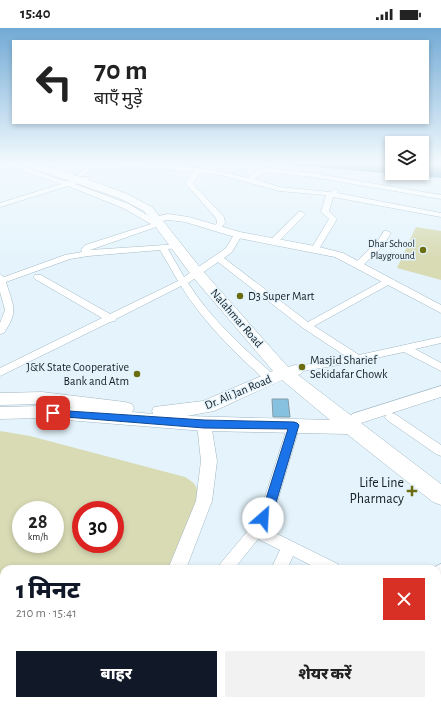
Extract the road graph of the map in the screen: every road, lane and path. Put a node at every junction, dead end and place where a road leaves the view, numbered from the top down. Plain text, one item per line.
1 (32, 195) edge
2 (119, 195) edge
3 (199, 195) edge
4 (330, 195) joint
5 (426, 195) edge
6 (441, 197) edge
7 (0, 205) edge
8 (302, 214) dead end
9 (441, 215) edge
10 (162, 222) junction
11 (216, 228) junction
12 (388, 233) dead end
13 (238, 235) junction
14 (274, 241) junction
15 (170, 247) junction
16 (315, 249) junction
17 (88, 253) junction
18 (219, 258) junction
19 (358, 265) junction
20 (201, 270) junction
21 (38, 277) dead end
22 (0, 279) edge
23 (182, 282) junction
24 (388, 282) junction
25 (2, 294) edge
26 (441, 310) edge
27 (111, 319) junction
28 (306, 326) junction
29 (0, 331) edge
30 (441, 340) edge
31 (407, 349) junction
32 (357, 359) junction
33 (441, 368) edge
34 (0, 372) edge
35 (284, 373) junction
36 (441, 391) edge
37 (0, 399) edge
38 (441, 399) edge
39 (0, 414) edge
40 (391, 417) junction
41 (204, 424) junction
42 (358, 424) junction
43 (294, 425) junction
44 (441, 451) edge
45 (441, 482) edge
46 (441, 496) edge
47 (256, 531) junction
48 (290, 548) junction
49 (179, 565) edge
50 (228, 565) edge
51 (281, 565) edge
52 (325, 565) edge

1 - 7 street
2 - 10 main road, Nalahmar Road
3 - 11 street
4 - 9 street
4 - 16 street
5 - 6 street
8 - 14 street
10 - 11 street
10 - 15 main road, Nalahmar Road
10 - 17 street
10 - 20 main road, Nalahmar Road
11 - 13 street
12 - 19 street
13 - 14 street
13 - 18 street
14 - 16 street
15 - 17 street
15 - 20 main road, Nalahmar Road
15 - 23 street
16 - 19 street
17 - 22 street
18 - 20 street
18 - 28 street
19 - 24 street
20 - 23 street
20 - 35 main road, Nalahmar Road
21 - 27 street
22 - 25 street
23 - 27 street
23 - 35 street
24 - 26 street
24 - 28 street
25 - 29 street
27 - 34 street
28 - 32 street
30 - 31 street
31 - 32 street
31 - 33 street
32 - 35 street
35 - 37 main road, Dr. Ali Jan Road
35 - 42 main road, Nalahmar Road
36 - 42 main road
38 - 40 main road
39 - 41 main road, Dr. Ali Jan Road
40 - 42 main road
40 - 44 street
41 - 43 main road, Dr. Ali Jan Road
41 - 49 street
42 - 43 main road, Dr. Ali Jan Road
42 - 45 main road, Nalahmar Road
42 - 46 main road, Nalahmar Road
43 - 47 street
47 - 48 street
47 - 50 street
48 - 51 street
48 - 52 street

